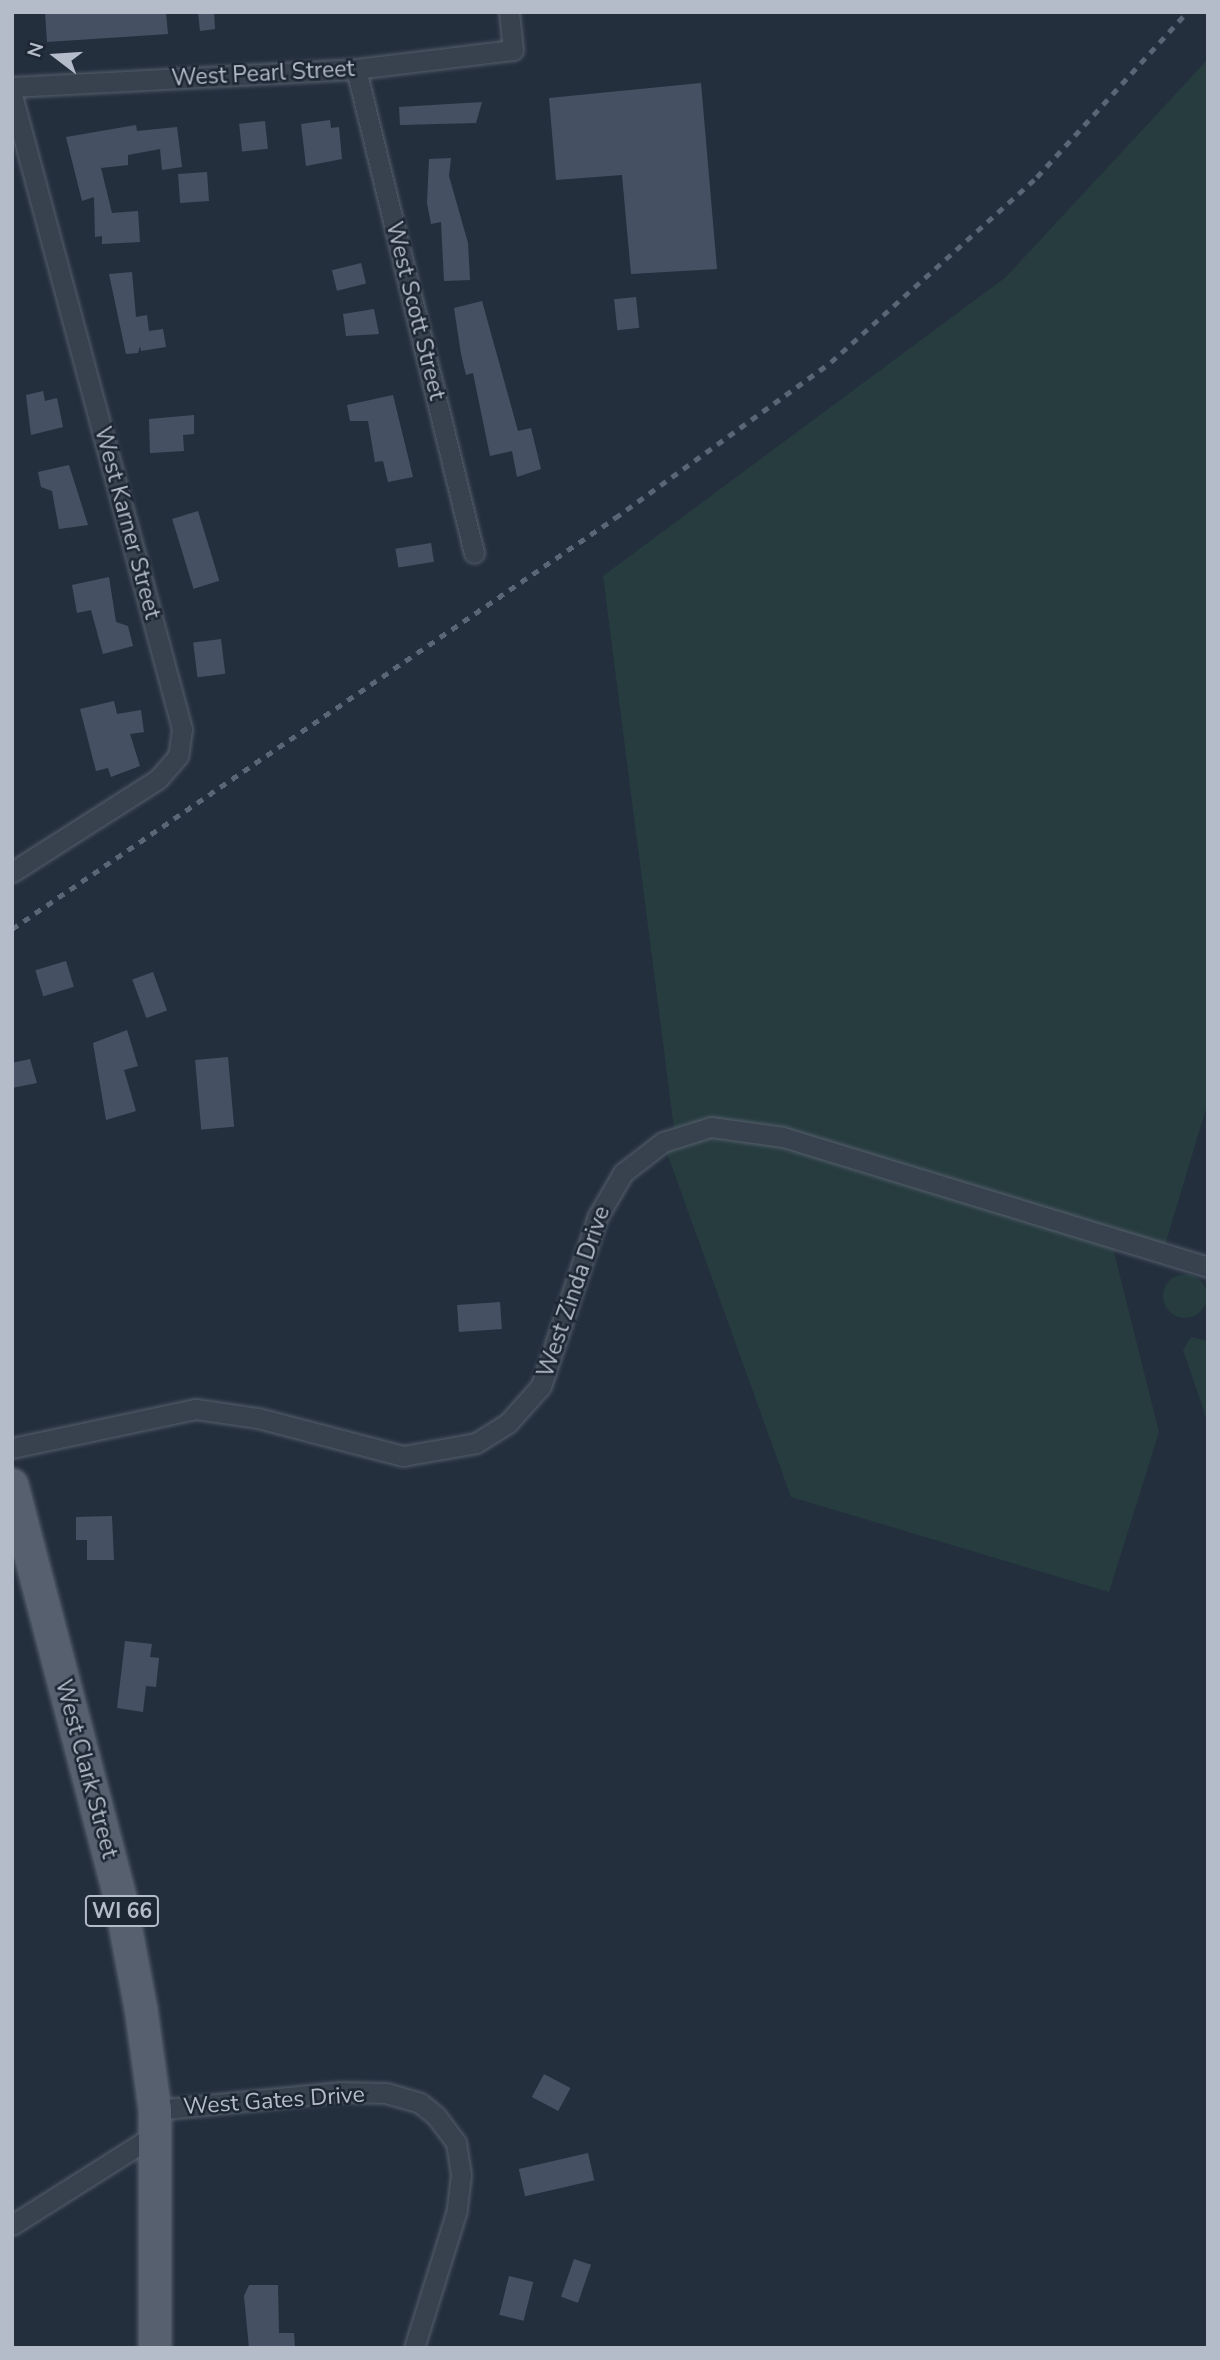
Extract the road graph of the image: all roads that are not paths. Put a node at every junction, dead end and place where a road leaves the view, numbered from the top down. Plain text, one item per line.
1 (509, 12) edge
2 (356, 69) junction
3 (12, 87) edge
4 (12, 95) edge
5 (474, 553) dead end
6 (12, 872) edge
7 (1208, 1267) edge
8 (12, 1448) edge
9 (12, 1485) edge
10 (154, 2123) junction
11 (12, 2225) edge
12 (155, 2348) edge
13 (414, 2348) edge

1 - 2 street, West Pearl Street
2 - 3 street, West Pearl Street
2 - 5 street, West Scott Street
4 - 6 street, West Karner Street
7 - 8 street, West Zinda Drive
9 - 10 main road, West Clark Street / WI 66
10 - 11 street, West Gates Drive
10 - 12 main road, West Clark Street / WI 66
10 - 13 street, West Gates Drive

